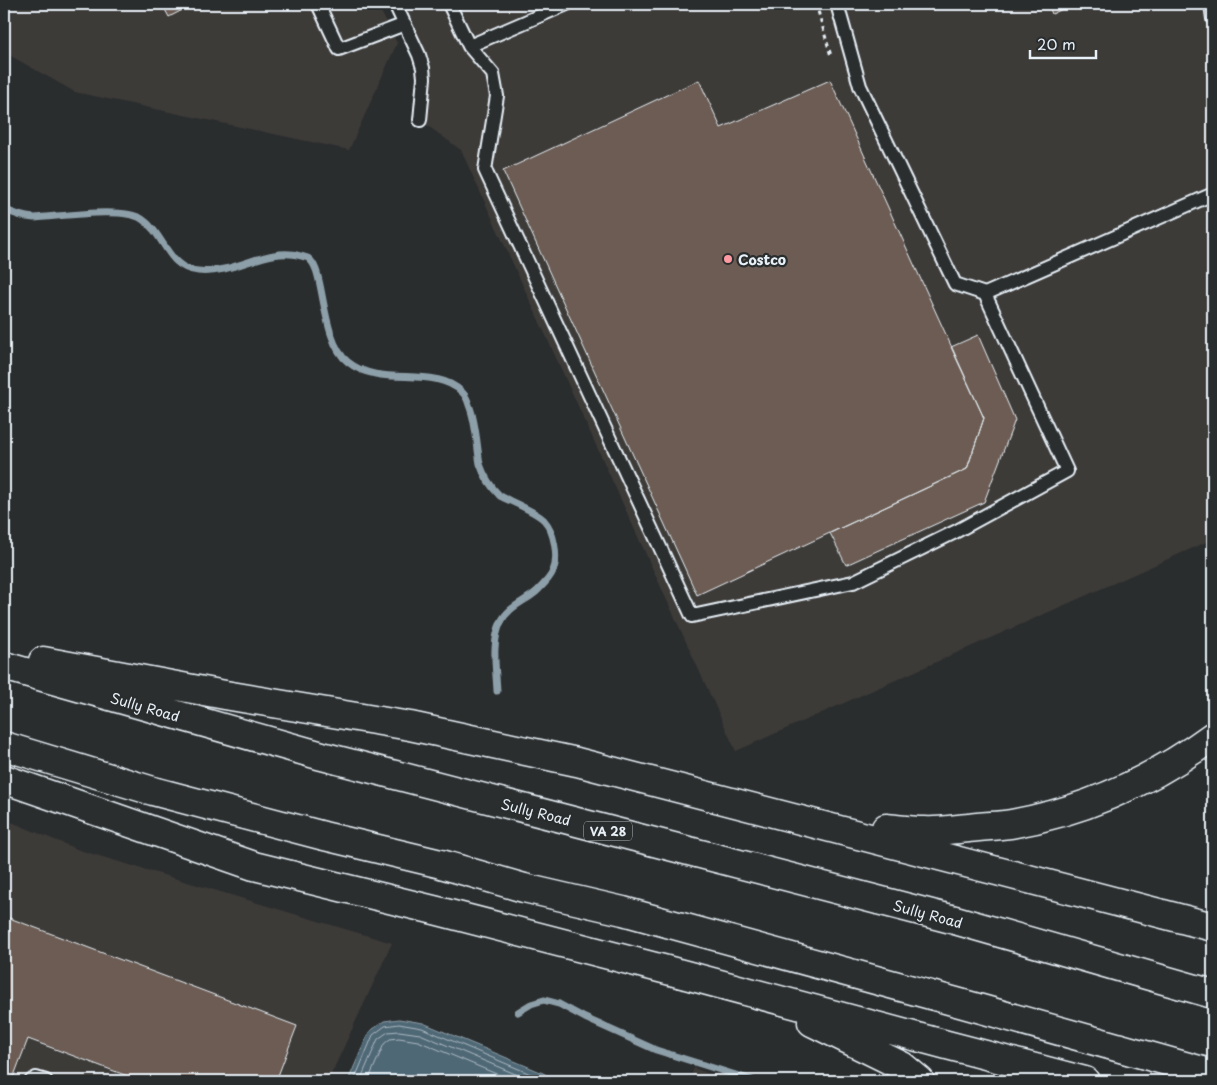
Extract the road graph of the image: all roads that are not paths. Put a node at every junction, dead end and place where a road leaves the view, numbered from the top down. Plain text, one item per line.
1 (318, 4) edge
2 (395, 4) edge
3 (449, 4) edge
4 (567, 4) edge
5 (837, 4) edge
6 (1211, 4) edge
7 (1213, 19) edge
8 (405, 24) junction
9 (469, 46) junction
10 (420, 120) dead end
11 (1213, 194) edge
12 (986, 294) junction
13 (4, 654) edge
14 (4, 666) edge
15 (1213, 736) edge
16 (4, 746) edge
17 (4, 779) edge
18 (799, 819) junction
19 (1213, 926) edge
20 (667, 970) junction
21 (1213, 994) edge
22 (1213, 1074) edge
23 (31, 1081) edge
24 (46, 1081) edge
25 (920, 1081) edge
26 (1085, 1081) edge

1 - 8 lane
2 - 8 lane
3 - 9 lane
4 - 9 lane
5 - 12 lane
6 - 7 lane
8 - 10 lane
9 - 12 lane
11 - 12 lane
13 - 18 highway
14 - 21 highway, Sully Road / VA 28
15 - 18 highway
16 - 22 highway
17 - 20 highway
18 - 19 highway
20 - 25 highway
20 - 26 highway
23 - 24 lane

